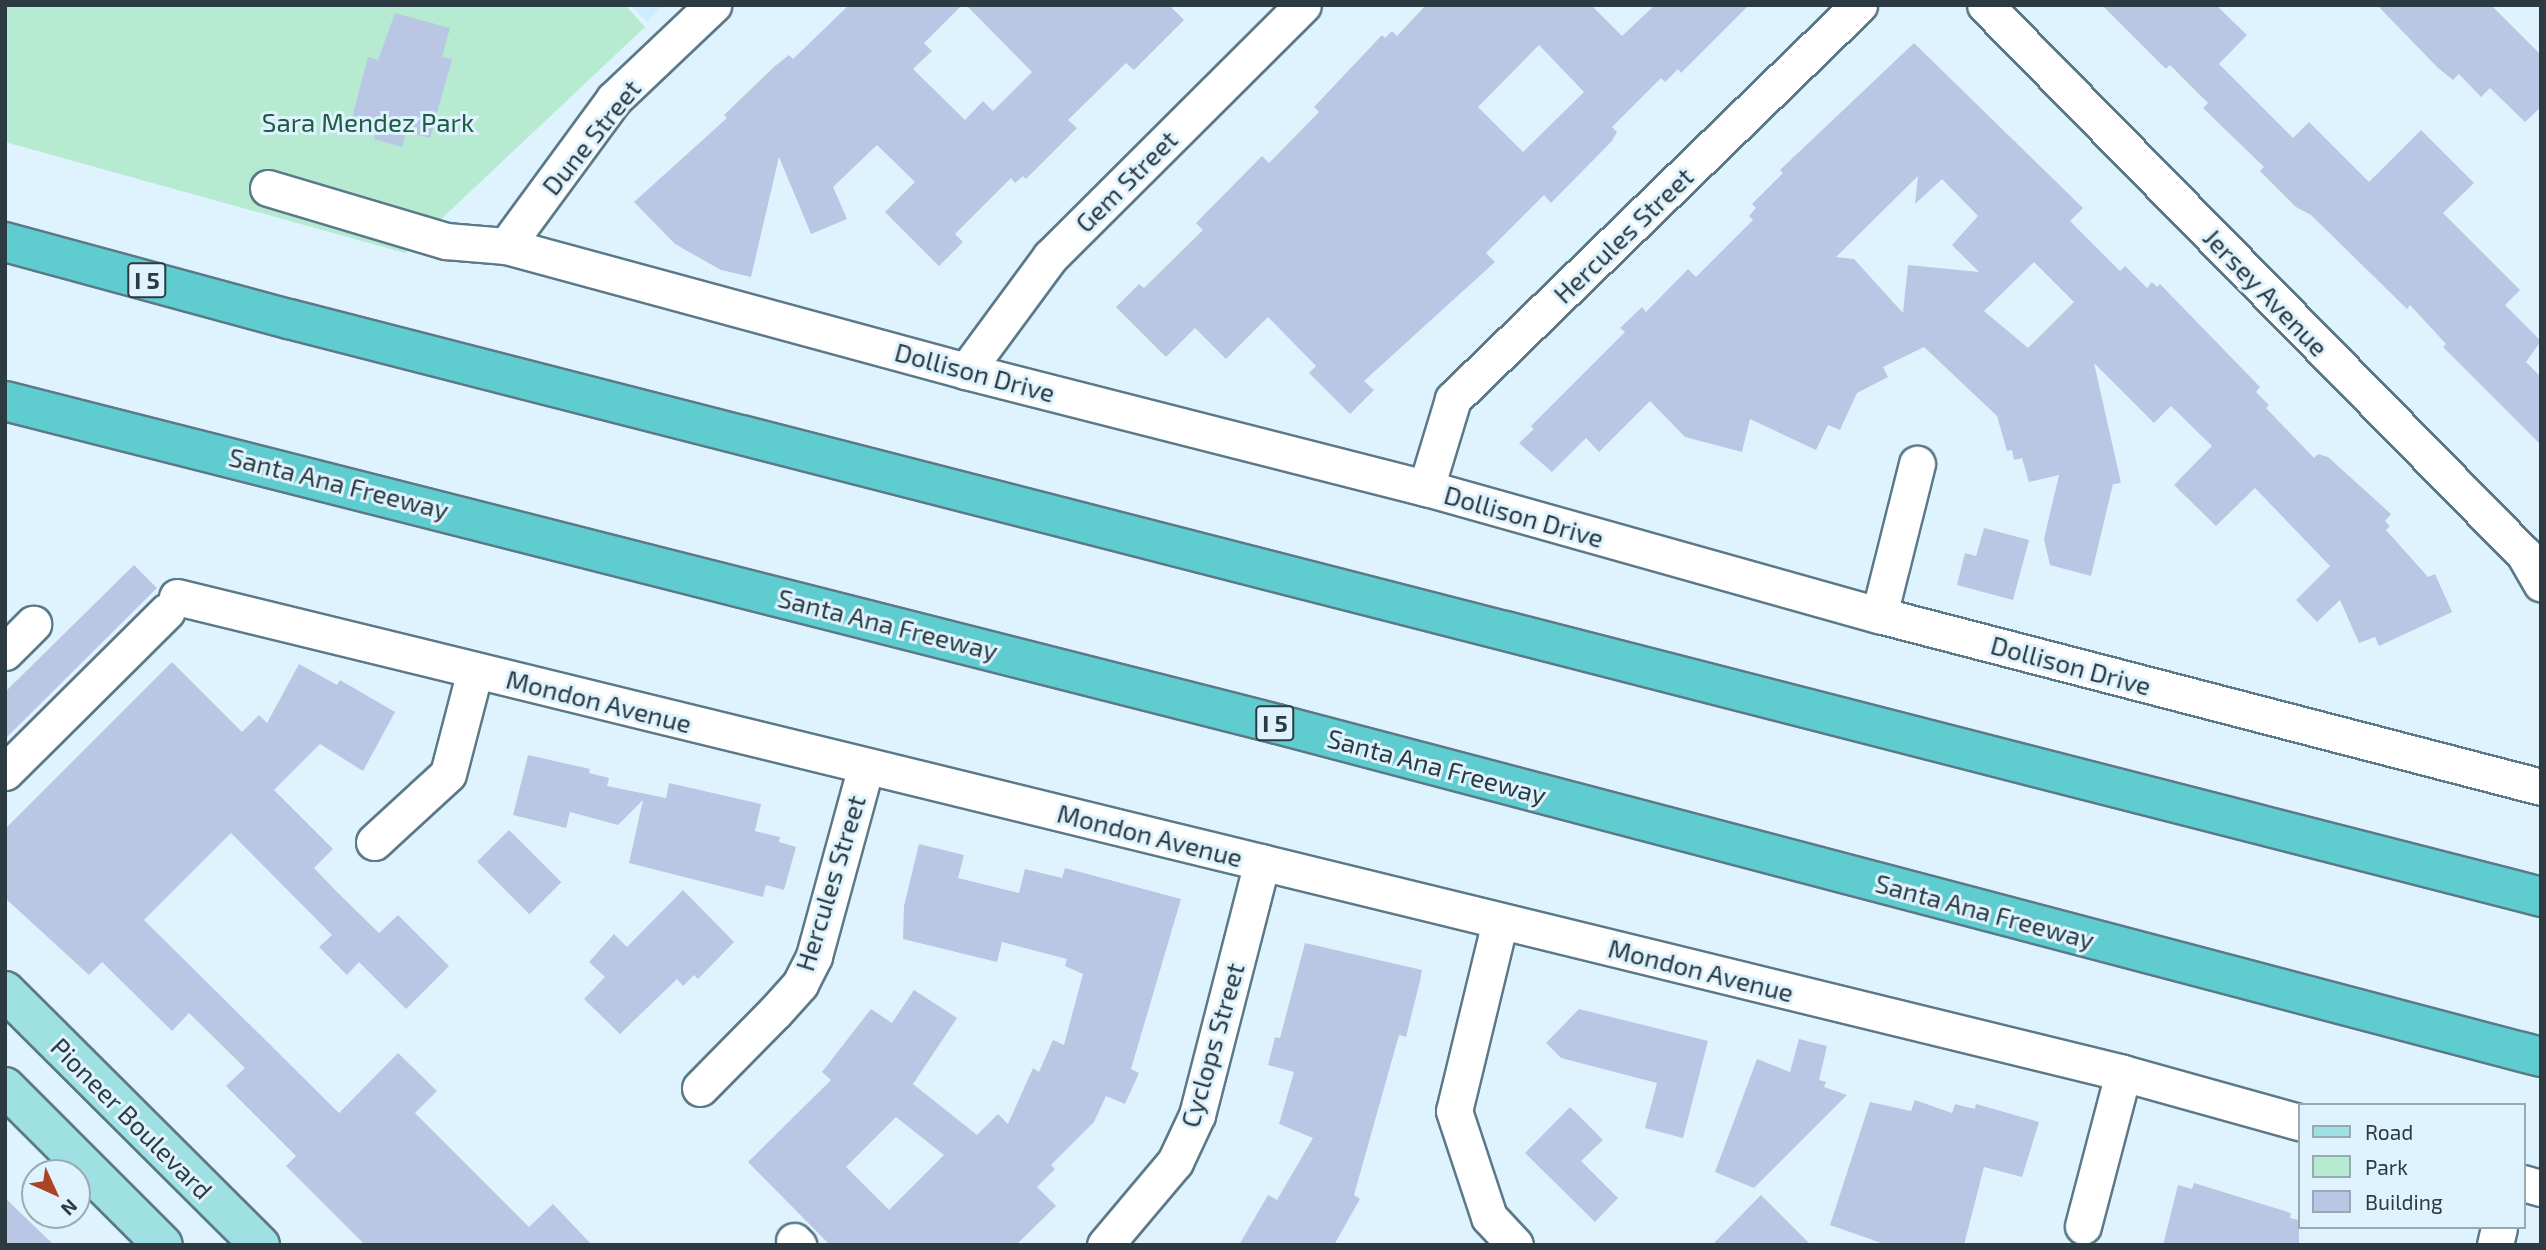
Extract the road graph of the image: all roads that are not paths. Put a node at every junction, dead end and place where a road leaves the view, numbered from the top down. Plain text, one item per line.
1 (713, 5) edge
2 (1303, 5) edge
3 (1859, 5) edge
4 (1986, 5) edge
5 (268, 188) dead end
6 (5, 242) edge
7 (506, 246) junction
8 (966, 371) junction
9 (5, 401) edge
10 (1917, 464) dead end
11 (1426, 488) junction
12 (2541, 583) edge
13 (1879, 615) junction
14 (33, 624) dead end
15 (5, 652) edge
16 (475, 670) junction
17 (866, 766) junction
18 (5, 772) edge
19 (2541, 787) edge
20 (374, 842) dead end
21 (1262, 862) junction
22 (2541, 897) edge
23 (1500, 920) junction
24 (5, 991) edge
25 (2541, 1058) edge
26 (2123, 1073) junction
27 (5, 1087) edge
28 (700, 1088) dead end
29 (2298, 1122) edge
30 (2083, 1226) dead end
31 (163, 1245) edge
32 (260, 1245) edge
33 (1105, 1245) edge
34 (1515, 1245) edge

1 - 7 street, Dune Street
2 - 8 street, Gem Street
3 - 11 street, Hercules Street
4 - 12 street, Jersey Avenue
5 - 7 street, Dollison Drive
6 - 22 highway, I 5
7 - 8 street, Dollison Drive
8 - 11 street, Dollison Drive
9 - 25 highway, Santa Ana Freeway / I 5
10 - 13 street
11 - 13 street, Dollison Drive
13 - 19 street, Dollison Drive
14 - 15 street
16 - 17 street, Mondon Avenue
16 - 18 street, Mondon Avenue
16 - 20 street
17 - 21 street, Mondon Avenue
17 - 28 street, Hercules Street
21 - 23 street, Mondon Avenue
21 - 33 street, Cyclops Street
23 - 26 street, Mondon Avenue
23 - 34 street
24 - 32 main road, Pioneer Boulevard
26 - 29 street, Mondon Avenue
26 - 30 street
27 - 31 main road

